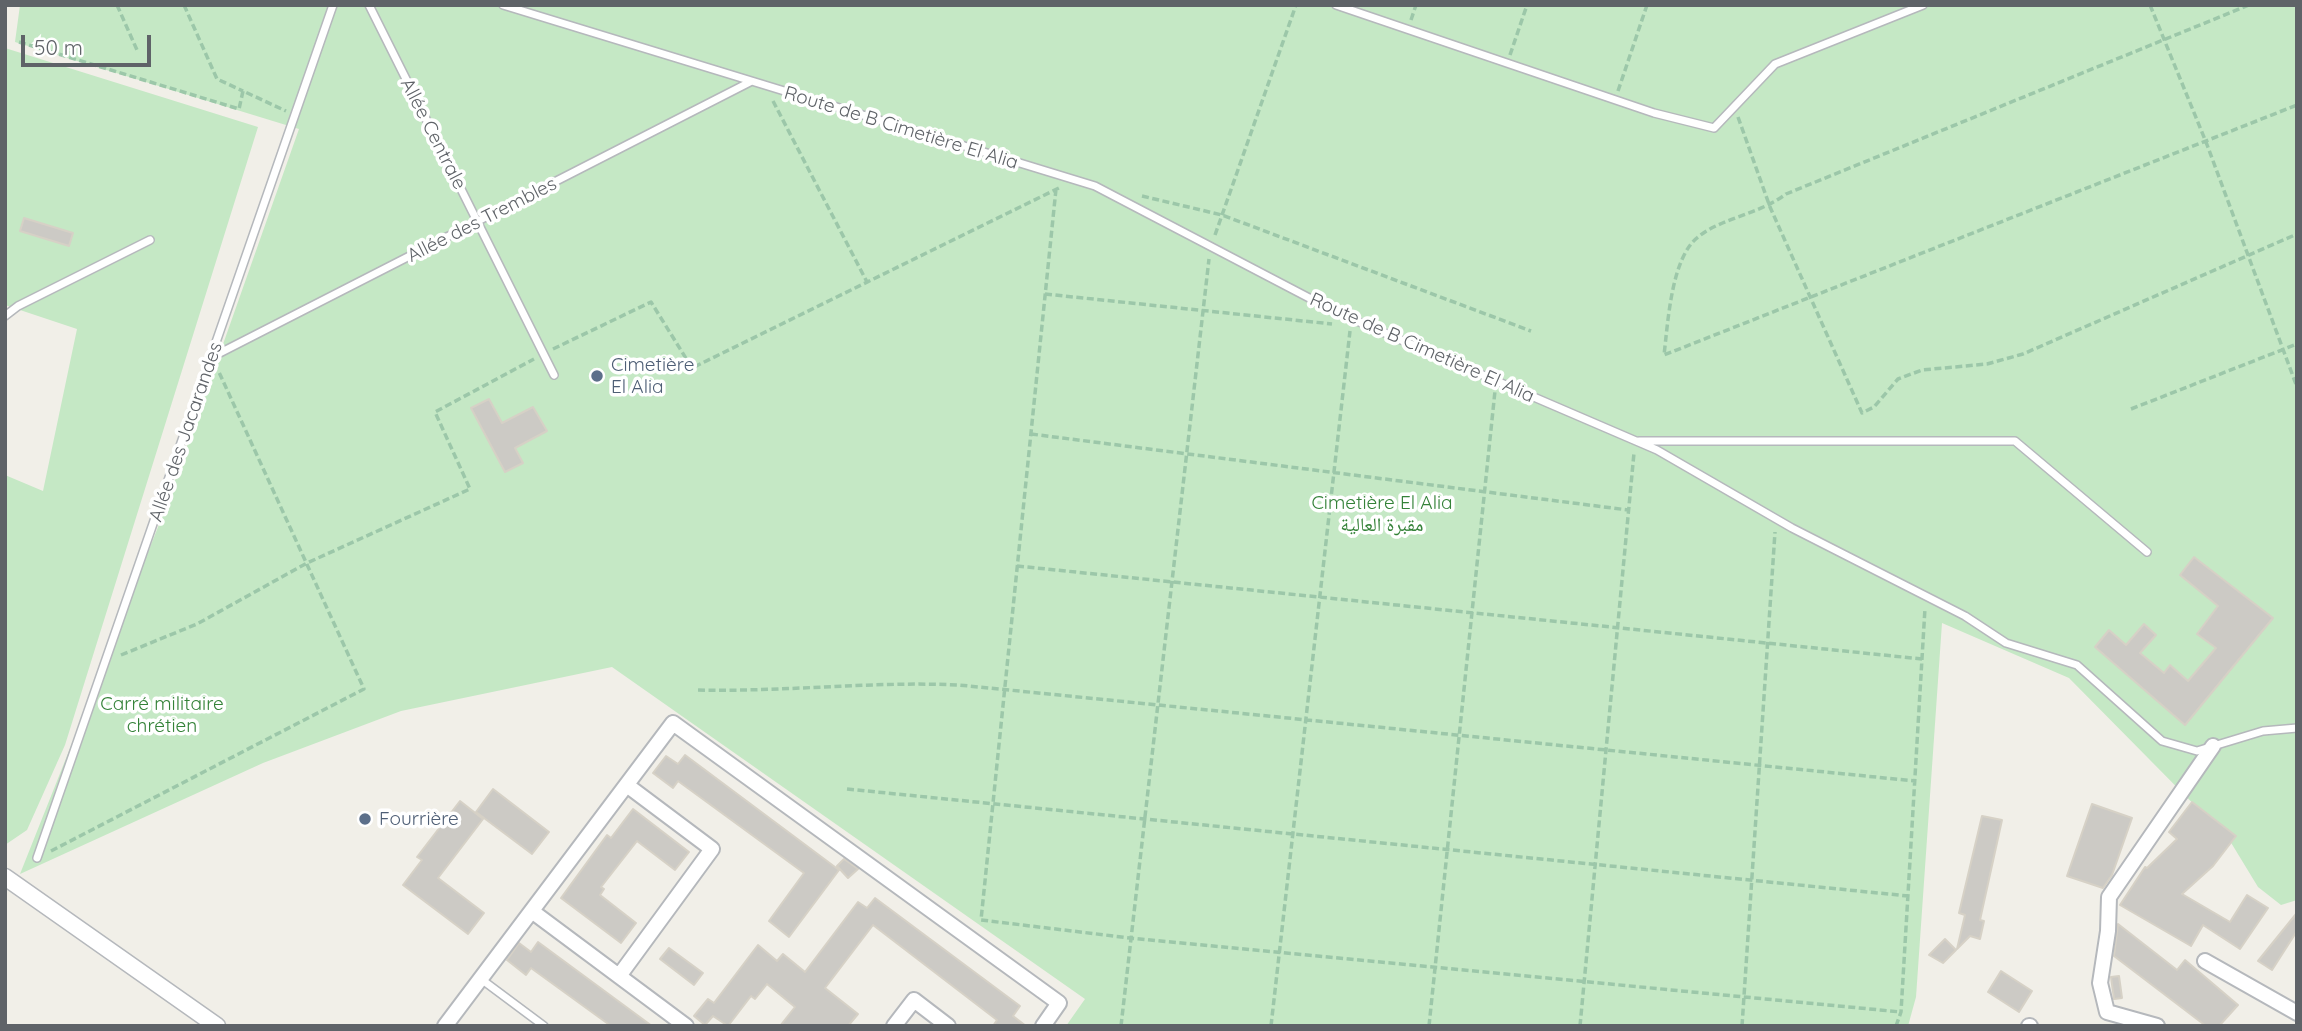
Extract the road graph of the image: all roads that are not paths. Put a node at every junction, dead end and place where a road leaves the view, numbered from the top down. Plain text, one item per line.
1 (333, 5) edge
2 (369, 5) edge
3 (503, 5) edge
4 (1336, 5) edge
5 (1923, 5) edge
6 (750, 82) junction
7 (478, 223) junction
8 (150, 240) dead end
9 (5, 316) edge
10 (212, 357) junction
11 (554, 375) dead end
12 (1635, 441) junction
13 (2147, 552) dead end
14 (2297, 728) edge
15 (2213, 746) junction
16 (628, 786) junction
17 (37, 858) road end
18 (5, 877) edge
19 (533, 912) junction
20 (2205, 961) dead end
21 (619, 976) junction
22 (481, 979) junction
23 (2297, 1013) edge
24 (217, 1026) edge
25 (445, 1026) edge
26 (544, 1026) edge
27 (686, 1026) edge
28 (894, 1026) edge
29 (948, 1026) edge
30 (1043, 1026) edge
31 (2157, 1026) edge

1 - 10 lane, Allée des Jacarandes
2 - 7 lane, Allée Centrale
3 - 6 lane, Route de B Cimetière El Alia
4 - 5 lane
6 - 7 lane, Allée des Trembles
6 - 12 lane, Route de B Cimetière El Alia
7 - 10 lane, Allée des Trembles
7 - 11 lane, Allée Centrale
8 - 9 lane
10 - 17 lane, Allée des Jacarandes
12 - 13 lane
12 - 15 lane, Route de B Cimetière El Alia
14 - 15 lane, Route de B Cimetière El Alia
15 - 31 street
16 - 19 street
16 - 21 street
16 - 30 street
18 - 24 street
19 - 21 street
19 - 22 street
20 - 23 street
21 - 27 street
22 - 25 street
22 - 26 lane
28 - 29 street

